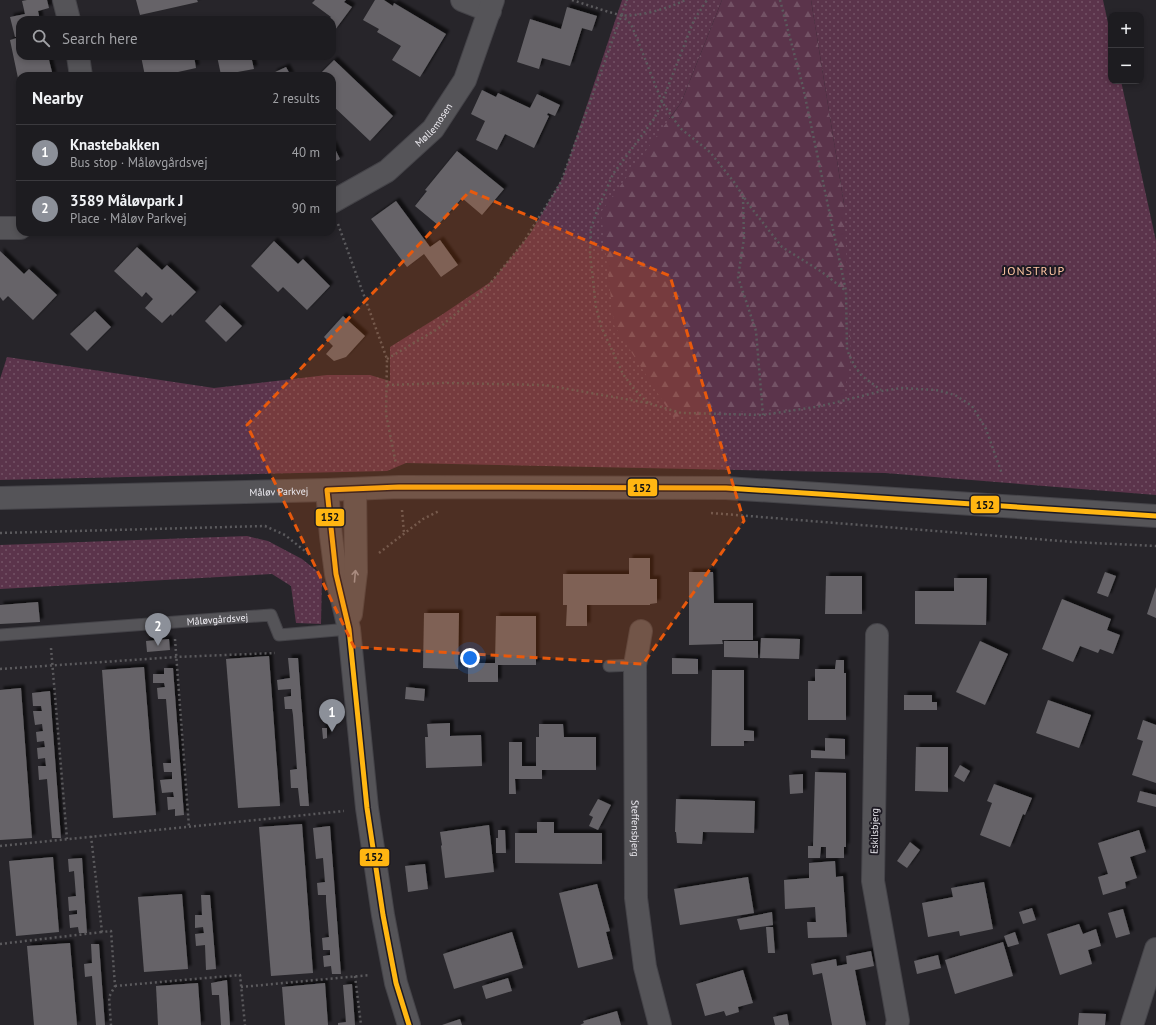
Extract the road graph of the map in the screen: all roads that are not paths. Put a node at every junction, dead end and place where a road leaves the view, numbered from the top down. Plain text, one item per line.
1 (64, 0) edge
2 (462, 0) edge
3 (492, 6) edge
4 (68, 16) edge
5 (79, 60) edge
6 (80, 72) edge
7 (336, 200) edge
8 (0, 228) edge
9 (16, 228) edge
10 (355, 488) junction
11 (327, 490) junction
12 (0, 498) edge
13 (1156, 516) edge
14 (349, 629) junction
15 (641, 631) dead end
16 (877, 635) dead end
17 (0, 636) edge
18 (635, 665) junction
19 (609, 666) dead end
20 (1156, 949) edge
21 (409, 1025) edge
22 (660, 1025) edge
23 (897, 1025) edge
24 (1132, 1025) edge

1 - 4 street
2 - 3 street, Møllemosen
3 - 7 street, Møllemosen
5 - 6 street
8 - 9 street
10 - 11 street, Måløv Parkvej
10 - 13 street, Måløv Parkvej
14 -> 10 street
11 - 12 street, Måløv Parkvej
11 - 14 street
14 - 17 lane, Måløvgårdsvej
14 - 21 street
15 - 18 street, Steffensbjerg
16 - 23 street, Eskilsbjerg
18 - 19 lane
18 - 22 street, Steffensbjerg
20 - 24 street

